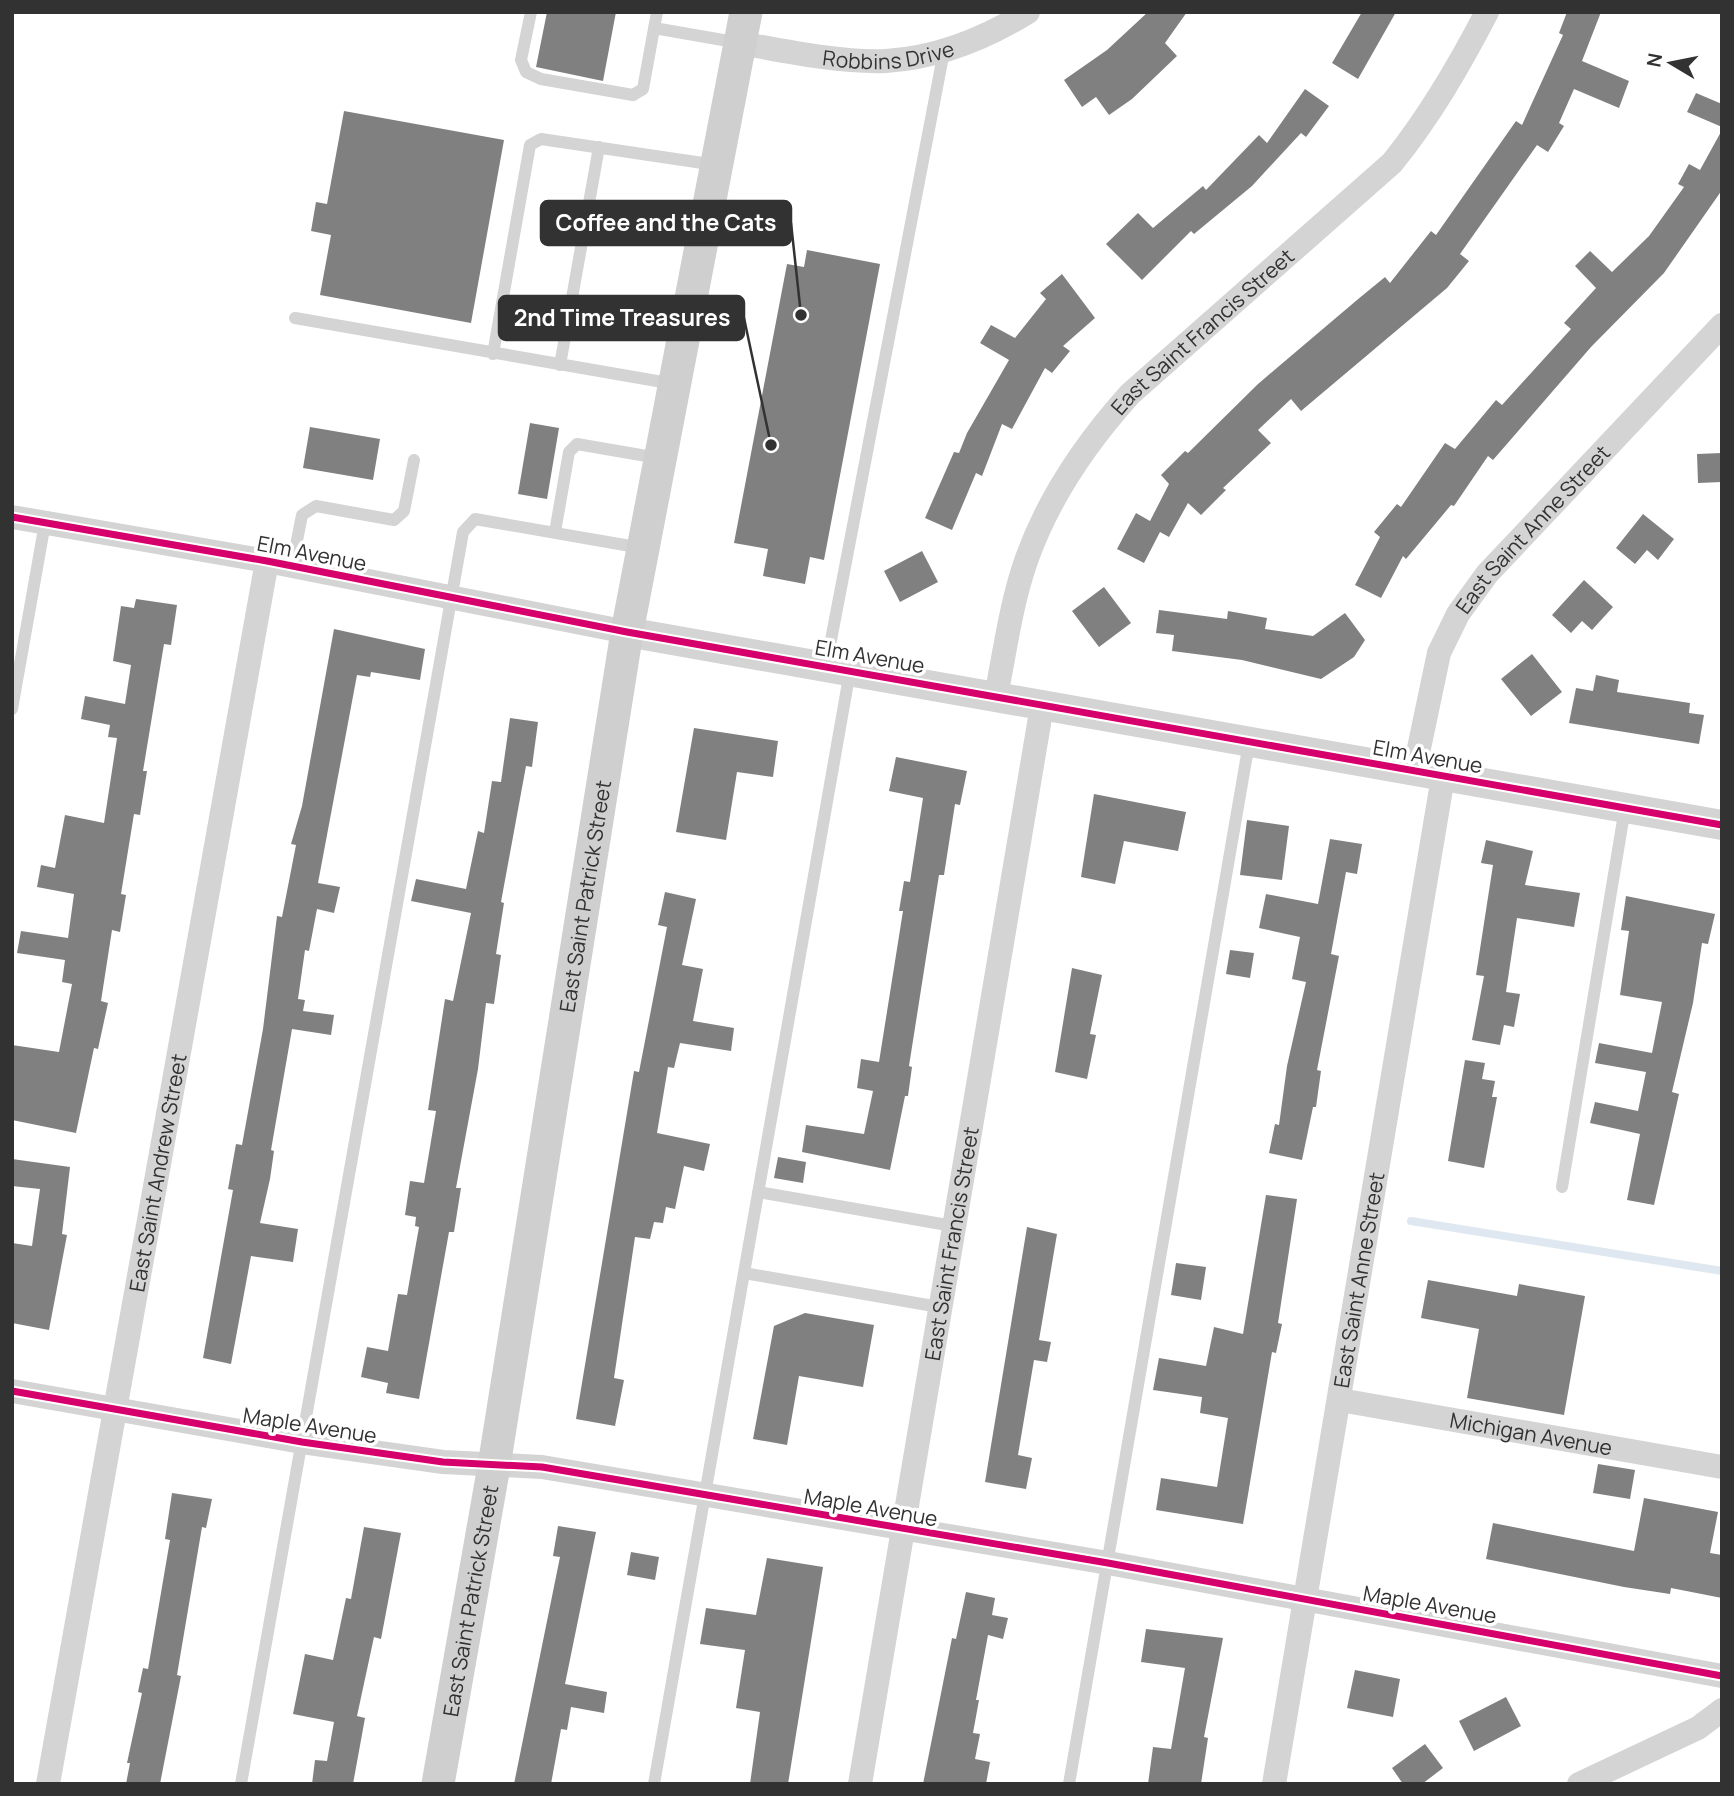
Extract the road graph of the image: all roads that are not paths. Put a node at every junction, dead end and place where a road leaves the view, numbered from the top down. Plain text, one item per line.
1 (531, 12) edge
2 (657, 12) edge
3 (1028, 12) edge
4 (1487, 12) edge
5 (654, 28) junction
6 (743, 28) edge
7 (944, 51) junction
8 (600, 147) junction
9 (717, 165) junction
10 (295, 318) dead end
11 (1719, 334) edge
12 (493, 354) junction
13 (560, 365) junction
14 (675, 384) junction
15 (660, 458) junction
16 (414, 460) dead end
17 (12, 517) edge
18 (45, 523) junction
19 (555, 532) junction
20 (643, 548) junction
21 (267, 561) junction
22 (292, 566) junction
23 (449, 597) junction
24 (627, 632) junction
25 (838, 668) junction
26 (996, 696) junction
27 (1042, 706) junction
28 (12, 709) edge
29 (1249, 742) junction
30 (1428, 774) junction
31 (1625, 808) junction
32 (1722, 825) edge
33 (1562, 1187) dead end
34 (758, 1192) junction
35 (953, 1226) junction
36 (744, 1273) junction
37 (939, 1307) junction
38 (12, 1391) edge
39 (1340, 1400) junction
40 (115, 1410) junction
41 (302, 1442) junction
42 (494, 1466) junction
43 (1722, 1467) edge
44 (704, 1496) junction
45 (904, 1531) junction
46 (1108, 1563) junction
47 (1306, 1599) junction
48 (1722, 1676) edge
49 (1722, 1710) edge
50 (48, 1784) edge
51 (241, 1784) edge
52 (438, 1784) edge
53 (654, 1784) edge
54 (860, 1784) edge
55 (1069, 1784) edge
56 (1274, 1784) edge
57 (1579, 1784) edge

1 - 5 lane
2 - 5 lane
3 - 7 street, Robbins Drive
4 - 26 street, East Saint Francis Street
5 - 6 lane
6 - 7 street, Robbins Drive
6 - 9 main road, East Saint Patrick Street
7 - 25 lane
8 - 9 lane
8 - 12 lane
8 - 13 lane
9 - 14 main road, East Saint Patrick Street
10 - 12 lane
11 - 30 street, East Saint Anne Street
12 - 13 lane
13 - 14 lane
14 - 15 main road, East Saint Patrick Street
15 - 19 lane
15 - 20 main road, East Saint Patrick Street
16 - 22 lane
17 - 18 street, Elm Avenue
18 - 21 street, Elm Avenue
18 - 28 lane
19 - 20 lane
19 - 23 lane
20 - 24 main road, East Saint Patrick Street
21 - 22 street, Elm Avenue
21 - 40 street, East Saint Andrew Street
22 - 23 street, Elm Avenue
23 - 24 street, Elm Avenue
23 - 41 lane
24 - 25 street, Elm Avenue
24 - 42 main road, East Saint Patrick Street
25 - 26 street, Elm Avenue
25 - 34 lane
26 - 27 street, Elm Avenue
27 - 29 street, Elm Avenue
27 - 35 street, East Saint Francis Street
29 - 30 street, Elm Avenue
29 - 46 lane
30 - 31 street, Elm Avenue
30 - 39 street, East Saint Anne Street
31 - 32 street, Elm Avenue
31 - 33 lane
34 - 35 lane
34 - 36 lane
35 - 37 street, East Saint Francis Street
36 - 37 lane
36 - 44 lane
37 - 45 street, East Saint Francis Street
38 - 40 street, Maple Avenue
39 - 43 street, Michigan Avenue
39 - 47 street, East Saint Anne Street
40 - 41 street, Maple Avenue
40 - 50 street, East Saint Andrew Street
41 - 42 street, Maple Avenue
41 - 51 lane
42 - 44 street, Maple Avenue
42 - 52 main road, East Saint Patrick Street
44 - 45 street, Maple Avenue
44 - 53 lane
45 - 46 street, Maple Avenue
45 - 54 street, East Saint Francis Street
46 - 47 street, Maple Avenue
46 - 55 lane
47 - 48 street, Maple Avenue
47 - 56 street, East Saint Anne Street
49 - 57 street

